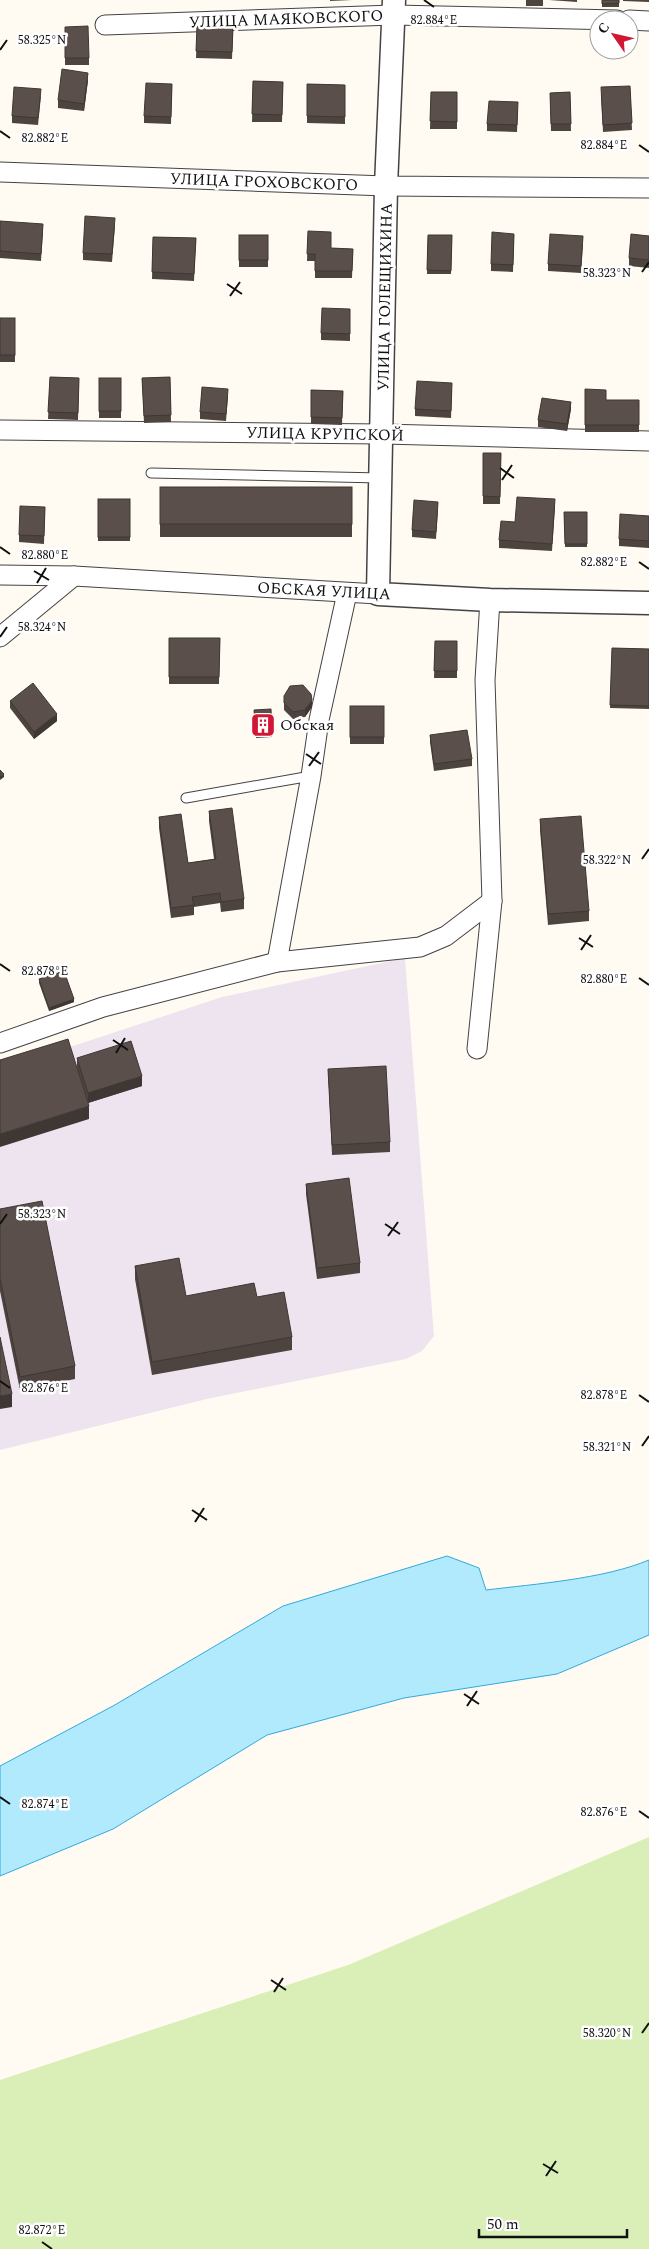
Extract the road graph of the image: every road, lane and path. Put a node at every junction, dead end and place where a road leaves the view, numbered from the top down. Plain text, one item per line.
1 (394, 7) edge
2 (589, 18) edge
3 (105, 25) dead end
4 (0, 172) edge
5 (386, 186) junction
6 (649, 188) edge
7 (0, 430) edge
8 (383, 434) junction
9 (649, 441) edge
10 (151, 473) dead end
11 (381, 478) junction
12 (0, 575) edge
13 (74, 576) junction
14 (347, 593) junction
15 (378, 594) junction
16 (490, 600) junction
17 (649, 603) edge
18 (0, 636) edge
19 (311, 776) junction
20 (186, 798) dead end
21 (492, 901) junction
22 (277, 962) junction
23 (0, 1043) edge
24 (477, 1049) dead end

1 - 2 street, УЛИЦА МАЯКОВСКОГО
1 - 3 street, УЛИЦА МАЯКОВСКОГО
1 - 5 street, УЛИЦА ГОЛЕЩИХИНА
4 - 5 street, УЛИЦА ГРОХОВСКОГО
5 - 6 street, УЛИЦА ГРОХОВСКОГО
5 - 8 street, УЛИЦА ГОЛЕЩИХИНА
7 - 8 street, УЛИЦА КРУПСКОЙ
8 - 9 street, УЛИЦА КРУПСКОЙ
8 - 11 street, УЛИЦА ГОЛЕЩИХИНА
10 - 11 lane
11 - 15 street, УЛИЦА ГОЛЕЩИХИНА
12 - 13 street, ОБСКАЯ УЛИЦА
13 - 14 street, ОБСКАЯ УЛИЦА
13 - 18 street
14 - 15 street, ОБСКАЯ УЛИЦА
14 - 19 street
15 - 16 street, ОБСКАЯ УЛИЦА
16 - 17 street, ОБСКАЯ УЛИЦА
16 - 21 street
19 - 20 lane
19 - 22 street
21 - 22 street
21 - 24 street
22 - 23 street

